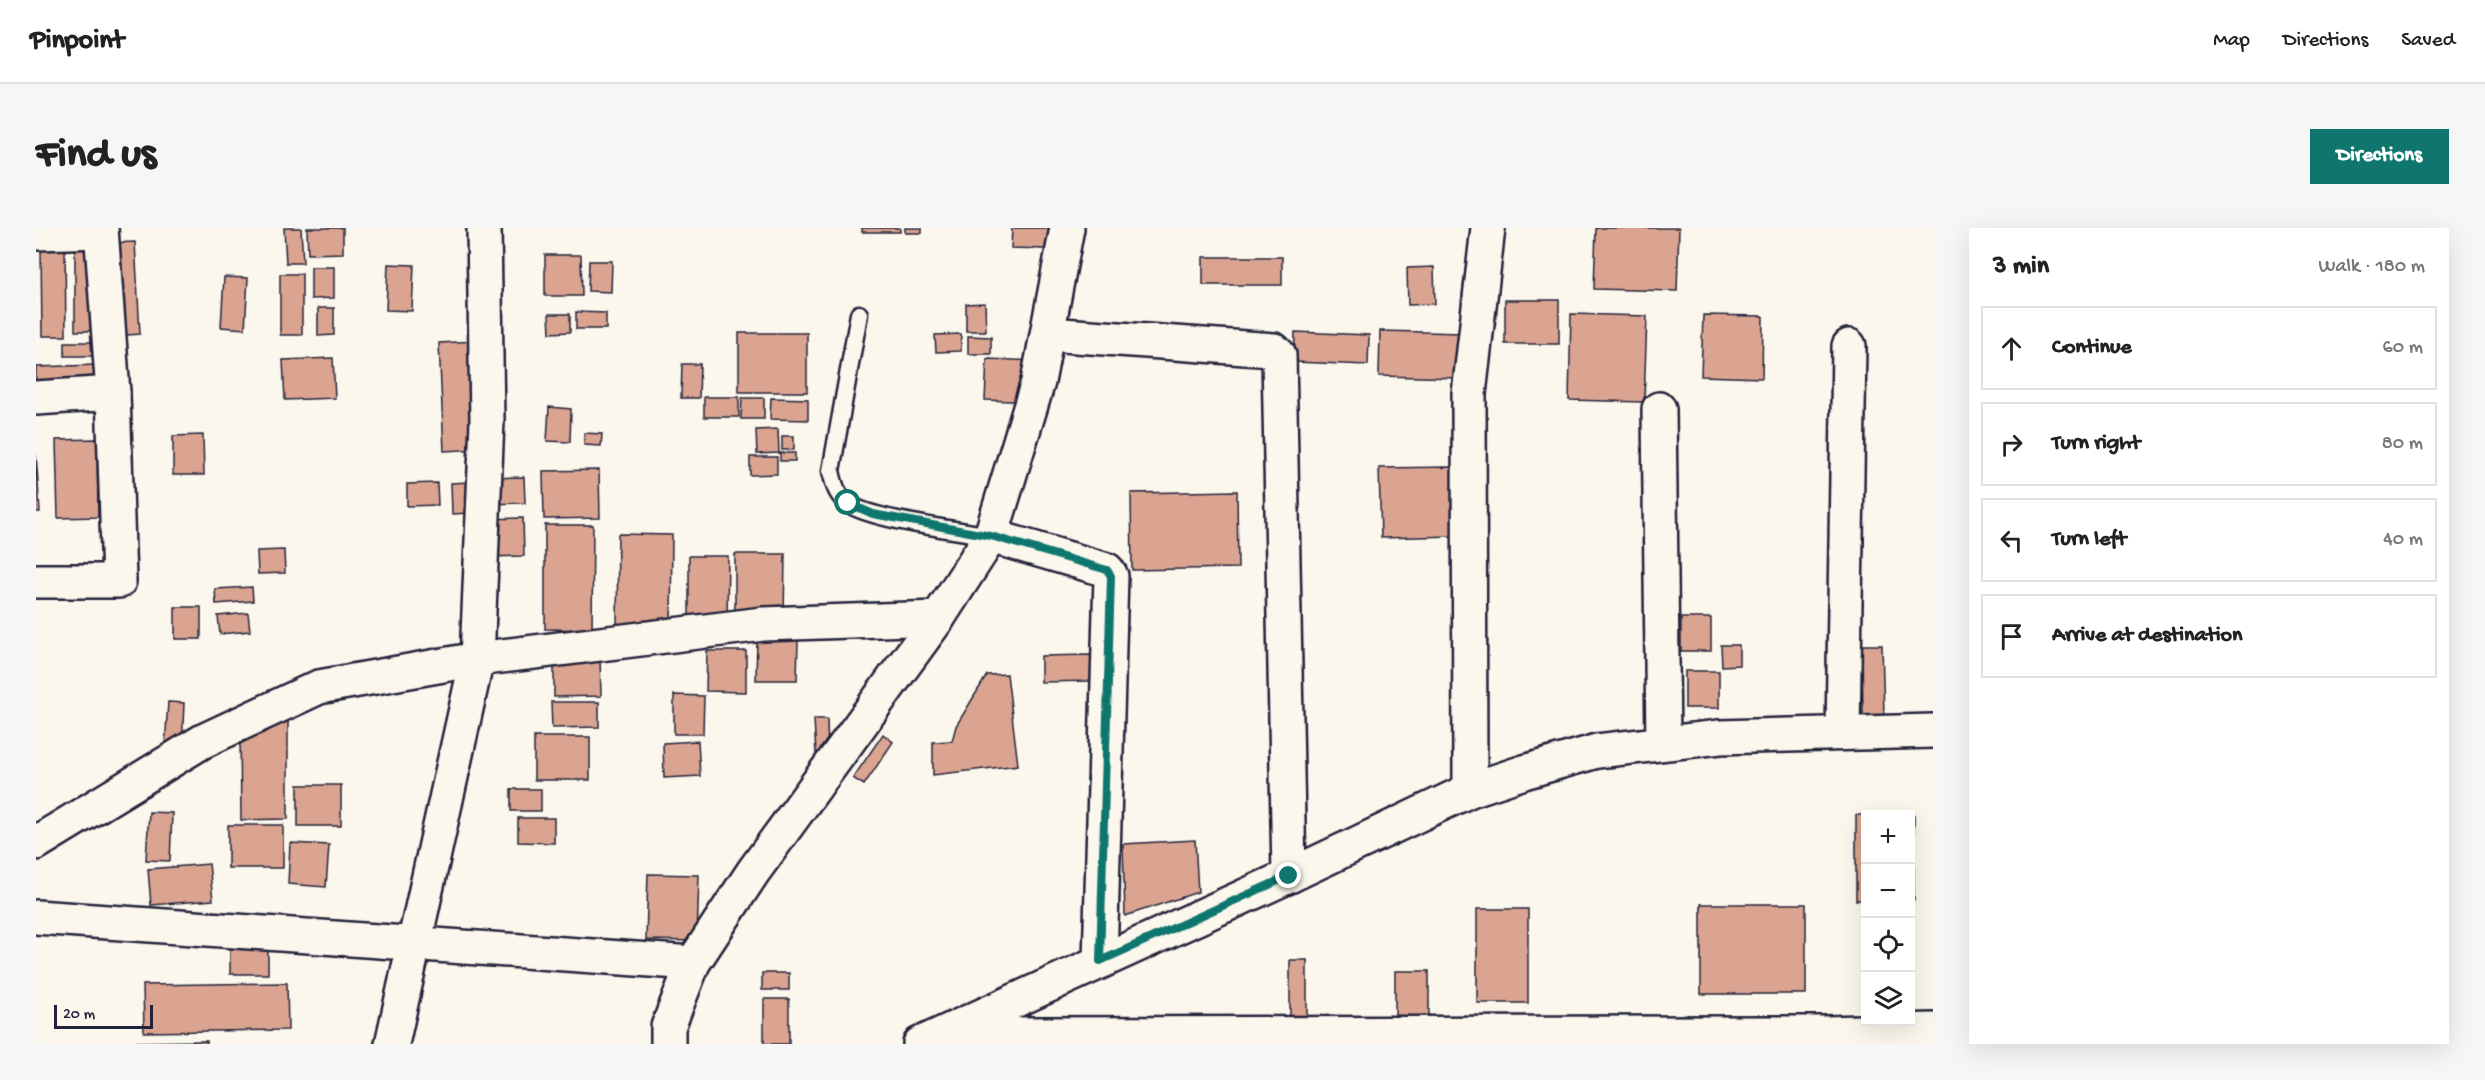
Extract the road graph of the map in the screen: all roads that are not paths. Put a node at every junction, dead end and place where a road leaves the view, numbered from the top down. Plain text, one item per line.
1 (484, 228) edge
2 (1067, 228) edge
3 (1488, 228) edge
4 (101, 230) edge
5 (36, 233) edge
6 (859, 314) dead end
7 (1048, 334) junction
8 (1849, 345) dead end
9 (113, 393) junction
10 (36, 398) edge
11 (1659, 409) dead end
12 (991, 536) junction
13 (36, 582) edge
14 (938, 618) junction
15 (477, 659) junction
16 (1933, 731) edge
17 (1843, 733) junction
18 (1663, 743) junction
19 (1470, 790) junction
20 (36, 843) edge
21 (1289, 876) junction
22 (36, 917) edge
23 (412, 944) junction
24 (1100, 961) junction
25 (693, 963) junction
26 (1933, 1030) edge
27 (931, 1039) edge
28 (392, 1044) edge
29 (668, 1044) edge

1 - 15 street
2 - 7 street
3 - 19 street
4 - 5 street
4 - 9 street
6 - 12 lane
7 - 12 street
7 - 21 street
8 - 17 street
9 - 10 street
9 - 13 street
11 - 18 street
12 - 14 street
12 - 24 street
14 - 15 street
14 - 25 street
15 - 20 street
15 - 23 street
16 - 17 street
17 - 18 street
18 - 19 street
19 - 21 street
21 - 24 street
22 - 23 street
23 - 25 street
23 - 28 street
24 - 27 street
25 - 29 street
26 - 27 street

